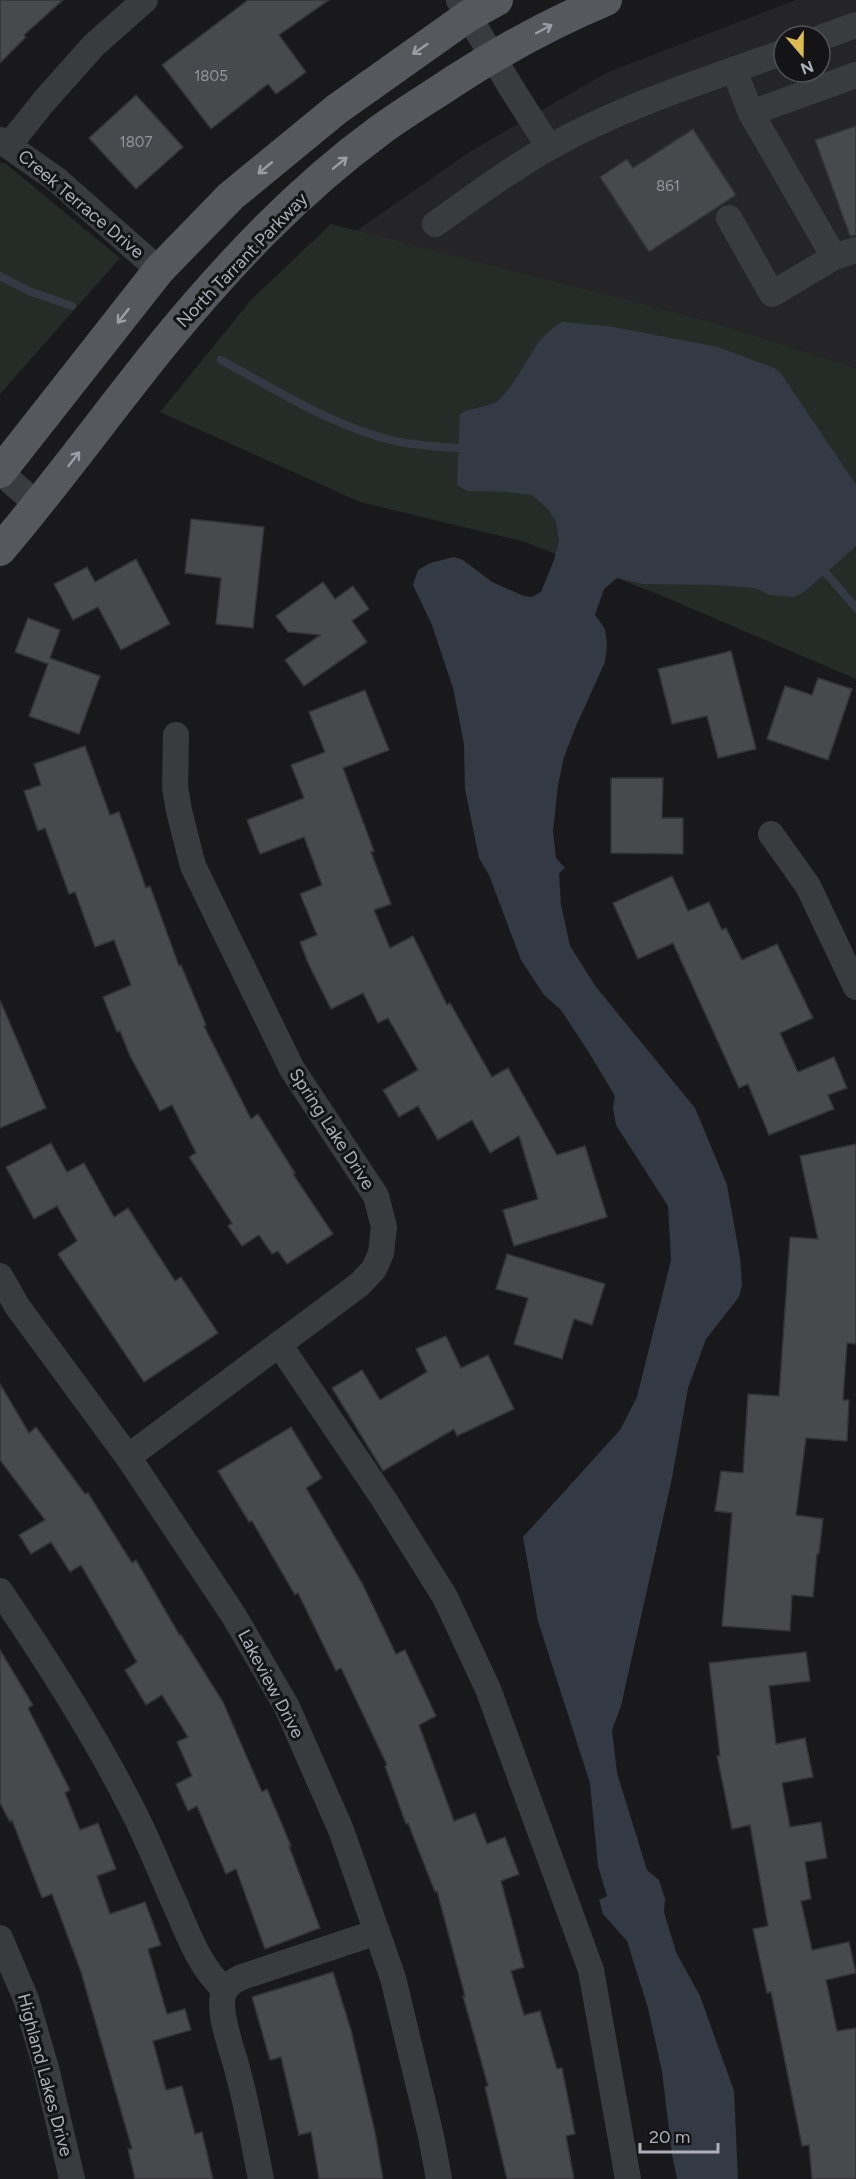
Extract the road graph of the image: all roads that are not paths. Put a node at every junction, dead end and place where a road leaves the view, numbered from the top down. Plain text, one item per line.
1 (146, 0) edge
2 (497, 0) edge
3 (606, 0) edge
4 (464, 8) edge
5 (856, 25) edge
6 (832, 34) edge
7 (772, 56) edge
8 (492, 57) junction
9 (734, 70) junction
10 (856, 75) edge
11 (751, 113) junction
12 (4, 142) edge
13 (549, 147) junction
14 (729, 218) dead end
15 (435, 224) dead end
16 (845, 253) edge
17 (159, 270) junction
18 (0, 472) edge
19 (38, 505) junction
20 (5, 534) edge
21 (176, 735) dead end
22 (771, 834) dead end
23 (856, 987) edge
24 (0, 1276) edge
25 (279, 1344) junction
26 (128, 1457) junction
27 (0, 1591) edge
28 (377, 1932) junction
29 (0, 1938) edge
30 (225, 1990) junction
31 (72, 2179) edge
32 (261, 2179) edge
33 (439, 2179) edge
34 (628, 2179) edge

1 - 12 street
2 - 4 main road
8 -> 3 main road, North Tarrant Parkway
4 - 8 street
4 -> 17 main road
5 - 6 street
7 - 9 street
8 - 13 street
19 -> 8 main road, North Tarrant Parkway
9 - 11 street
9 - 13 street
10 - 11 street
11 - 16 street
12 - 17 street, Creek Terrace Drive
13 - 15 street
14 - 16 street
17 -> 18 main road
18 - 19 street
19 - 20 main road, North Tarrant Parkway
21 - 25 street, Spring Lake Drive
22 - 23 street
24 - 26 street, Lakeview Drive
25 - 26 street, Spring Lake Drive
25 - 34 street
26 - 28 street, Lakeview Drive
27 - 30 street
28 - 30 street
28 - 33 street, Lakeview Drive
29 - 31 street, Highland Lakes Drive
30 - 32 street

